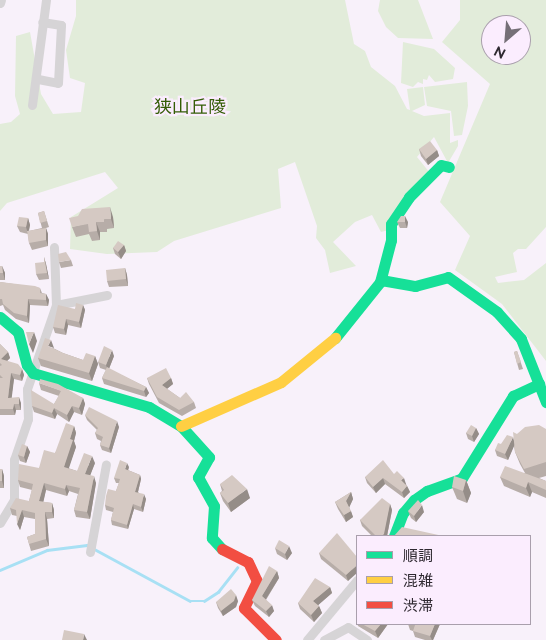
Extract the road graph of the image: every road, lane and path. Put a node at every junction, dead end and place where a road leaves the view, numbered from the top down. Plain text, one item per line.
1 (46, 0) edge
2 (42, 22) junction
3 (38, 79) junction
4 (32, 105) dead end
5 (449, 167) dead end
6 (54, 247) dead end
7 (380, 280) junction
8 (107, 295) dead end
9 (56, 305) junction
10 (0, 317) edge
11 (33, 373) junction
12 (539, 384) junction
13 (546, 402) edge
14 (181, 426) junction
15 (106, 464) dead end
16 (0, 523) edge
17 (394, 535) edge
18 (92, 549) dead end
19 (356, 581) edge
20 (276, 640) edge
21 (307, 640) edge
22 (324, 640) edge
23 (367, 640) edge

1 - 2 street
2 - 3 street
2 - 3 street
3 - 4 street
5 - 7 street
6 - 9 street
7 - 12 street
7 - 14 street
8 - 9 street
9 - 11 street
10 - 11 street
11 - 14 street
11 - 16 street
12 - 13 street
12 - 17 street
14 - 20 street
15 - 18 street
19 - 21 street
22 - 23 street

